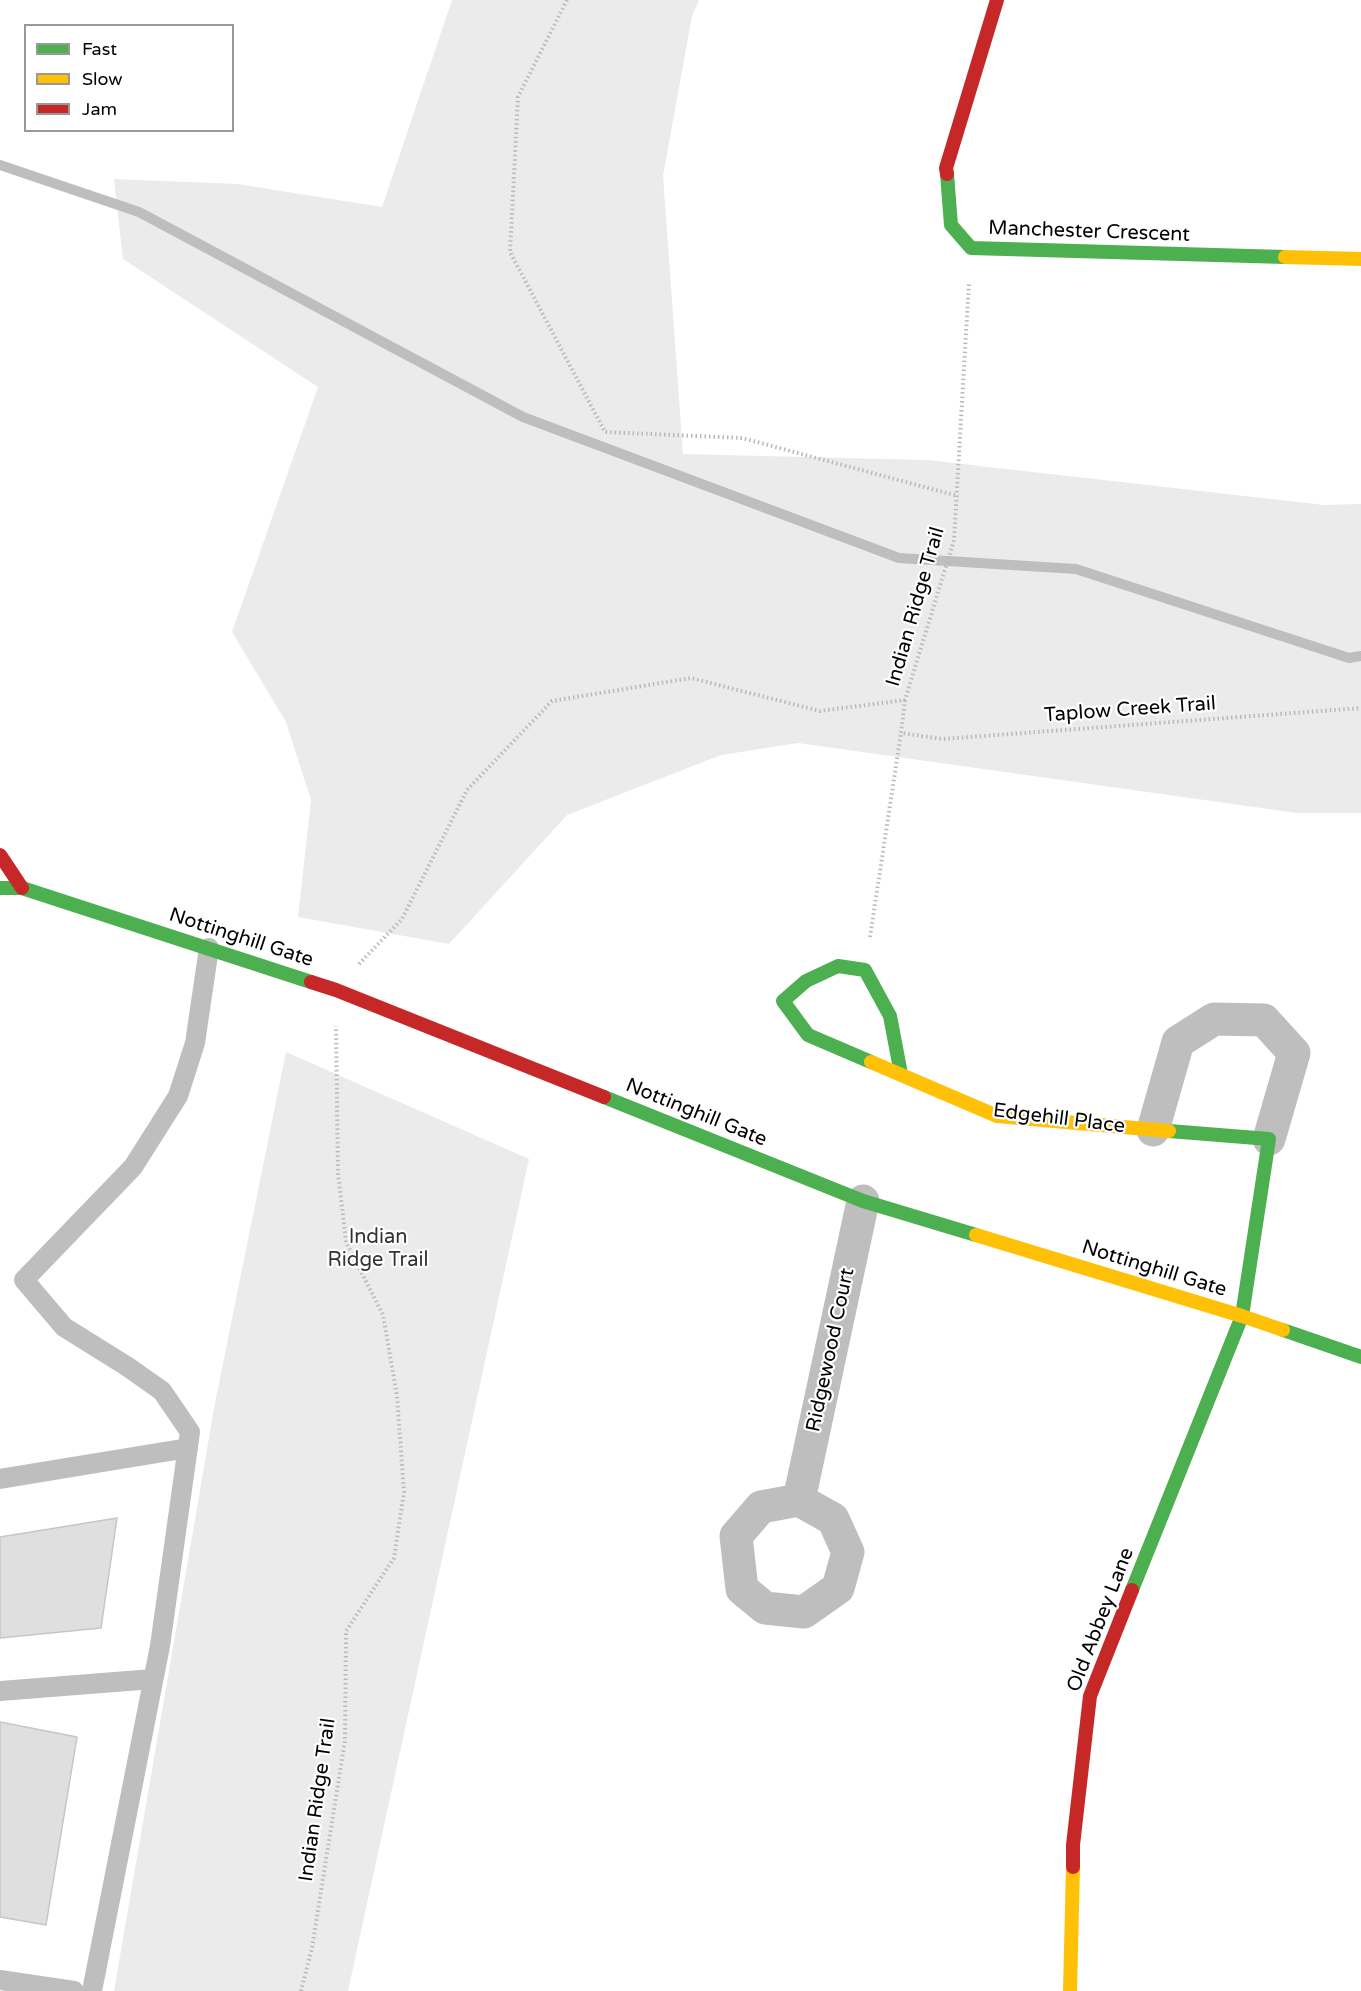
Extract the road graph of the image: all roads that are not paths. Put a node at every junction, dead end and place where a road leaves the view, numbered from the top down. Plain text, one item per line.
1 (997, 0) edge
2 (1361, 259) edge
3 (0, 855) edge
4 (0, 888) edge
5 (22, 888) junction
6 (209, 948) junction
7 (901, 1074) junction
8 (1153, 1130) junction
9 (1269, 1139) junction
10 (863, 1200) junction
11 (1242, 1316) junction
12 (1361, 1357) edge
13 (188, 1448) junction
14 (0, 1479) edge
15 (799, 1500) dead end
16 (153, 1679) junction
17 (0, 1691) edge
18 (0, 1980) edge
19 (74, 1991) edge
20 (92, 1991) edge
21 (1070, 1991) edge

1 - 2 street, Manchester Crescent
3 - 5 street
4 - 5 street, Nottinghill Gate
5 - 6 street, Nottinghill Gate
6 - 10 street, Nottinghill Gate
6 - 13 lane
7 - 7 street, Edgehill Place
7 - 8 street, Edgehill Place
8 - 9 street, Edgehill Place
8 - 9 street, Edgehill Place
9 - 11 street, Edgehill Place
10 - 11 street, Nottinghill Gate
10 - 15 street, Ridgewood Court
11 - 12 street, Nottinghill Gate
11 - 21 street, Old Abbey Lane
13 - 14 lane
13 - 16 lane
16 - 17 lane
16 - 20 lane
18 - 19 lane

